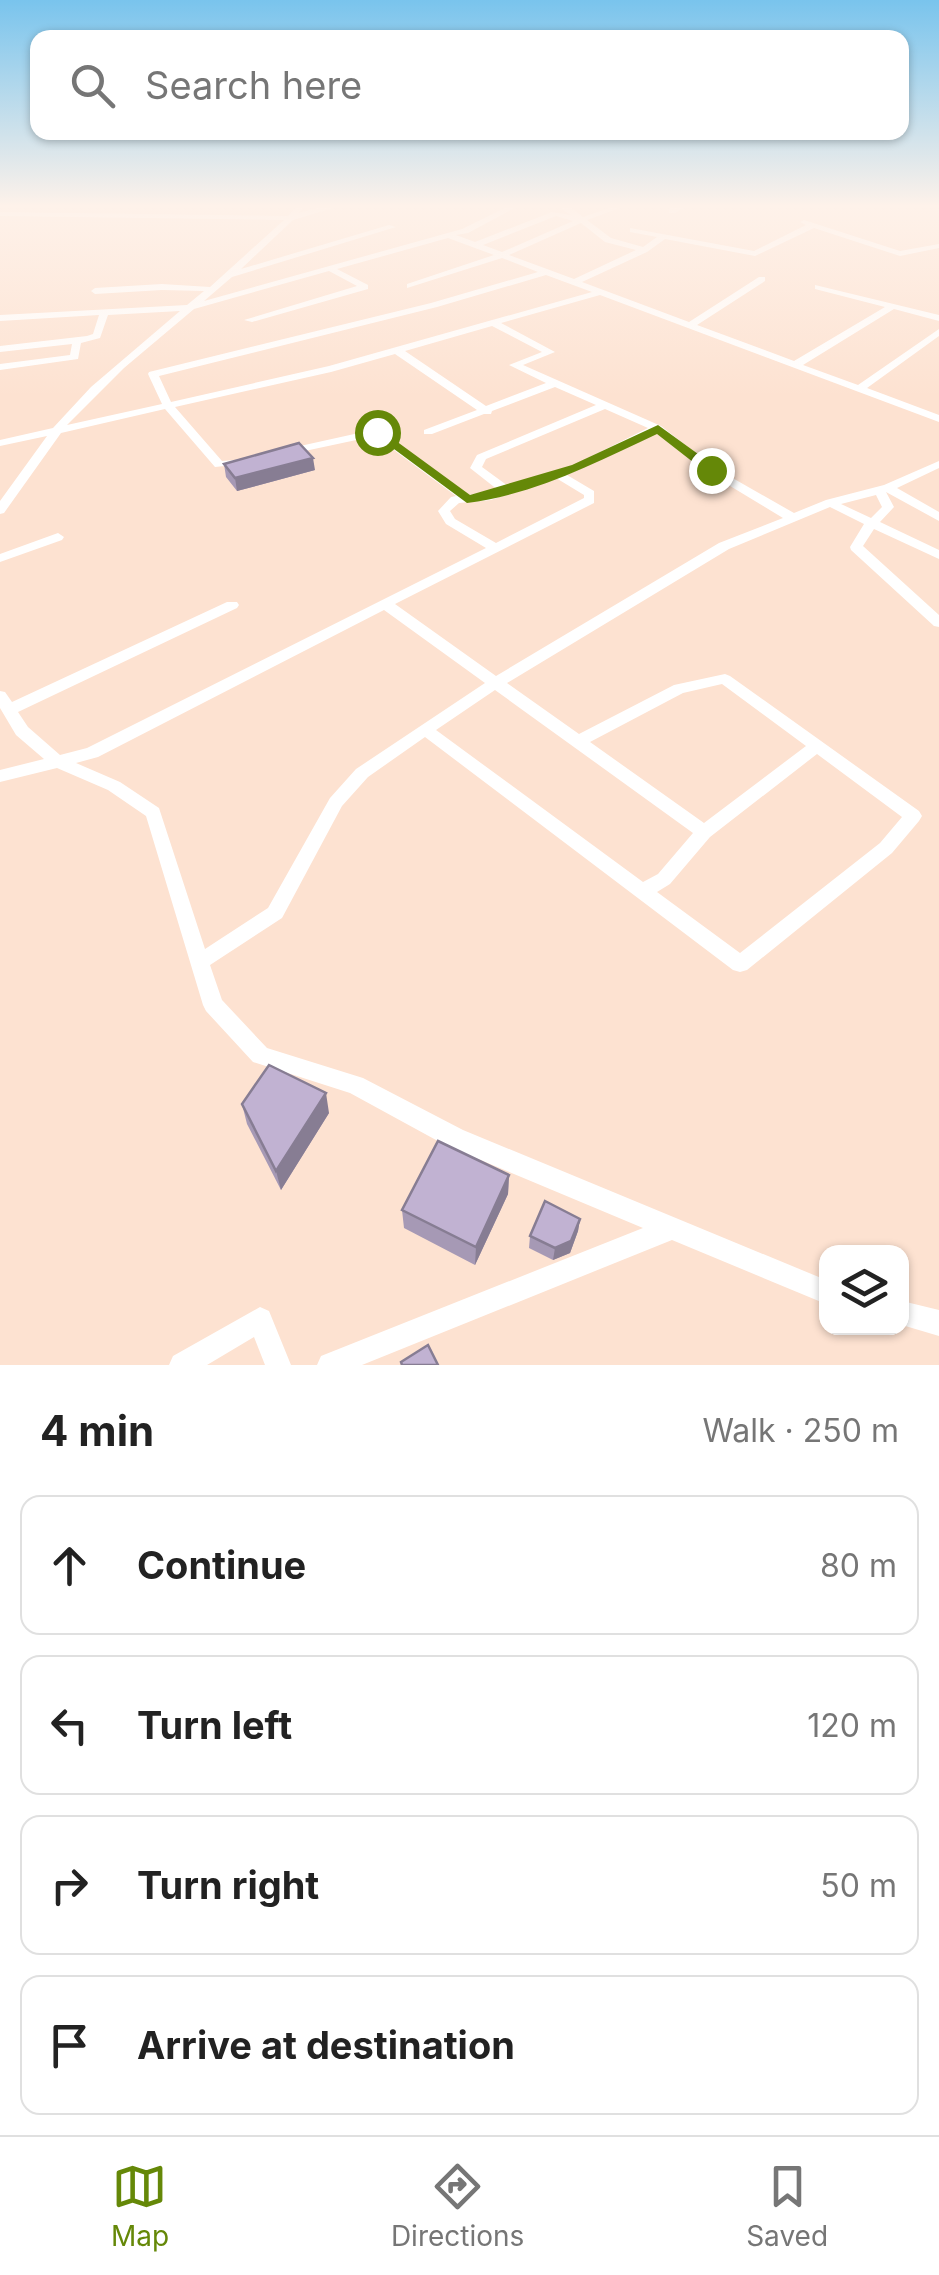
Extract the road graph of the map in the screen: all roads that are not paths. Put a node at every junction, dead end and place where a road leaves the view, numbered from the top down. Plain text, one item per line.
1 (235, 269) edge
2 (251, 269) edge
3 (326, 269) edge
4 (329, 269) edge
5 (462, 269) edge
6 (538, 269) edge
7 (604, 269) edge
8 (546, 272) junction
9 (227, 276) junction
10 (762, 279) dead end
11 (575, 282) junction
12 (410, 286) dead end
13 (818, 287) dead end
14 (209, 289) junction
15 (94, 291) dead end
16 (601, 292) junction
17 (890, 307) junction
18 (188, 308) junction
19 (105, 311) junction
20 (0, 318) edge
21 (939, 318) edge
22 (249, 320) dead end
23 (495, 324) junction
24 (690, 326) junction
25 (939, 332) edge
26 (77, 340) junction
27 (0, 349) edge
28 (398, 351) junction
29 (795, 365) junction
30 (0, 367) edge
31 (556, 383) junction
32 (858, 389) junction
33 (605, 404) junction
34 (167, 406) junction
35 (487, 412) junction
36 (939, 419) edge
37 (658, 428) junction
38 (53, 431) junction
39 (428, 432) dead end
40 (0, 443) edge
41 (939, 464) edge
42 (556, 473) junction
43 (883, 489) junction
44 (506, 490) junction
45 (467, 499) junction
46 (830, 503) junction
47 (0, 510) edge
48 (939, 516) edge
49 (793, 518) junction
50 (872, 523) junction
51 (58, 537) dead end
52 (496, 548) junction
53 (939, 555) edge
54 (0, 558) edge
55 (384, 604) junction
56 (232, 605) dead end
57 (939, 622) edge
58 (498, 682) junction
59 (4, 703) edge
60 (426, 730) junction
61 (579, 741) junction
62 (814, 747) junction
63 (55, 760) junction
64 (0, 776) edge
65 (704, 832) junction
66 (644, 890) junction
67 (200, 962) junction
68 (672, 1228) junction
69 (819, 1289) edge
70 (909, 1315) edge
71 (939, 1323) edge
72 (182, 1365) edge
73 (278, 1365) edge
74 (330, 1365) edge

1 - 9 street
2 - 9 street
3 - 18 street
4 - 22 street
5 - 12 street
6 - 8 street
7 - 11 street
8 - 11 street
8 - 34 street
9 - 14 street
10 - 24 street
11 - 16 street
13 - 17 street
14 - 15 street
14 - 18 street
16 - 23 street
16 - 24 street
17 - 21 street
17 - 29 street
18 - 19 street
18 - 38 street
19 - 20 street
19 - 26 street
23 - 28 street
23 - 31 street
24 - 29 street
25 - 32 street
26 - 27 street
26 - 30 street
28 - 34 street
28 - 35 street
29 - 32 street
31 - 33 street
31 - 35 street
32 - 36 street
33 - 37 street
33 - 44 street
34 - 38 street
34 - 45 street
35 - 39 street
37 - 42 street
37 - 49 street
38 - 40 street
38 - 47 street
41 - 43 street
42 - 44 street
42 - 52 street
43 - 46 street
43 - 48 street
43 - 50 street
44 - 45 street
45 - 52 street
46 - 49 street
46 - 50 street
49 - 58 street
50 - 53 street
50 - 57 street
51 - 54 street
52 - 55 street
55 - 58 street
55 - 63 street
56 - 59 street
58 - 60 street
58 - 61 street
59 - 63 street
60 - 66 street
60 - 67 street
61 - 62 street
61 - 65 street
62 - 65 street
62 - 66 street
63 - 64 street
63 - 67 street
65 - 66 street
67 - 68 street
68 - 69 street
68 - 74 street
70 - 71 street
72 - 73 street

